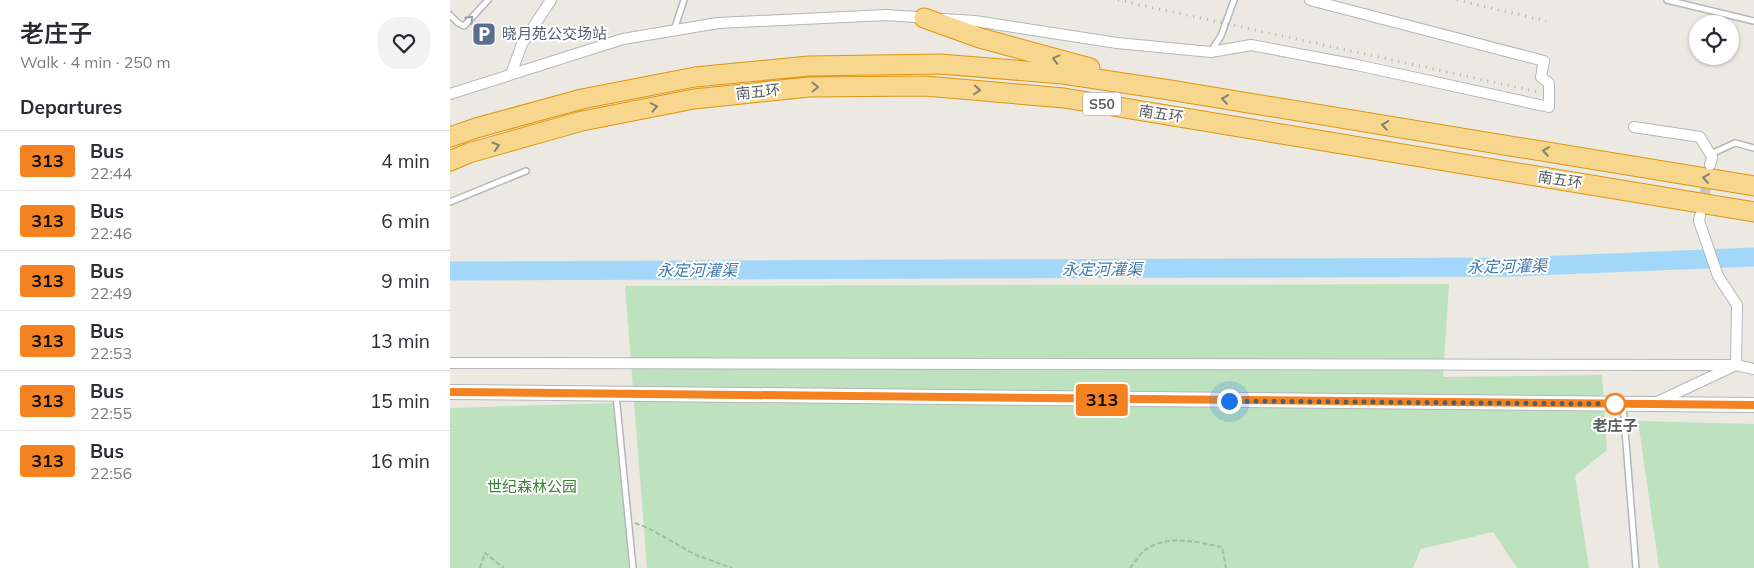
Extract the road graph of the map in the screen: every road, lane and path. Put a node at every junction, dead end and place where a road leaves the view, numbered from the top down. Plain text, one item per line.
1 (488, 0) edge
2 (551, 0) edge
3 (684, 0) edge
4 (1234, 0) edge
5 (1310, 0) edge
6 (1667, 0) edge
7 (450, 15) edge
8 (924, 18) junction
9 (1754, 20) edge
10 (674, 31) junction
11 (1211, 52) junction
12 (511, 74) junction
13 (1170, 90) junction
14 (450, 94) edge
15 (1634, 127) dead end
16 (450, 137) edge
17 (1754, 148) edge
18 (1710, 160) joint
19 (450, 161) edge
20 (526, 171) dead end
21 (1754, 186) edge
22 (450, 202) edge
23 (1754, 212) edge
24 (1700, 216) tunnel mouth
25 (450, 363) edge
26 (1736, 366) junction
27 (1754, 369) edge
28 (450, 392) edge
29 (616, 395) junction
30 (1623, 404) junction
31 (1651, 405) junction
32 (1754, 405) edge
33 (628, 520) junction
34 (480, 568) edge
35 (504, 568) edge
36 (633, 568) edge
37 (732, 568) edge
38 (1130, 568) edge
39 (1226, 568) edge
40 (1636, 568) edge

7 -> 1 lane
2 - 12 street
3 - 10 lane
4 - 11 lane
5 - 11 street
6 - 9 lane
8 - 10 street
8 - 11 street
13 -> 8 highway
10 - 12 street
12 - 14 street
13 - 16 highway, 南五环 / S50
21 -> 13 highway, 南五环 / S50
15 - 18 street
17 - 18 lane
19 -> 23 highway, 南五环 / S50
20 - 22 lane
24 - 26 street
25 - 26 street
26 - 27 street
26 - 31 street
28 - 29 main road
29 - 30 main road
29 - 33 lane
30 - 31 main road
30 - 40 lane
31 - 32 main road
33 - 36 lane
33 - 37 path
34 - 35 path
38 - 39 path

